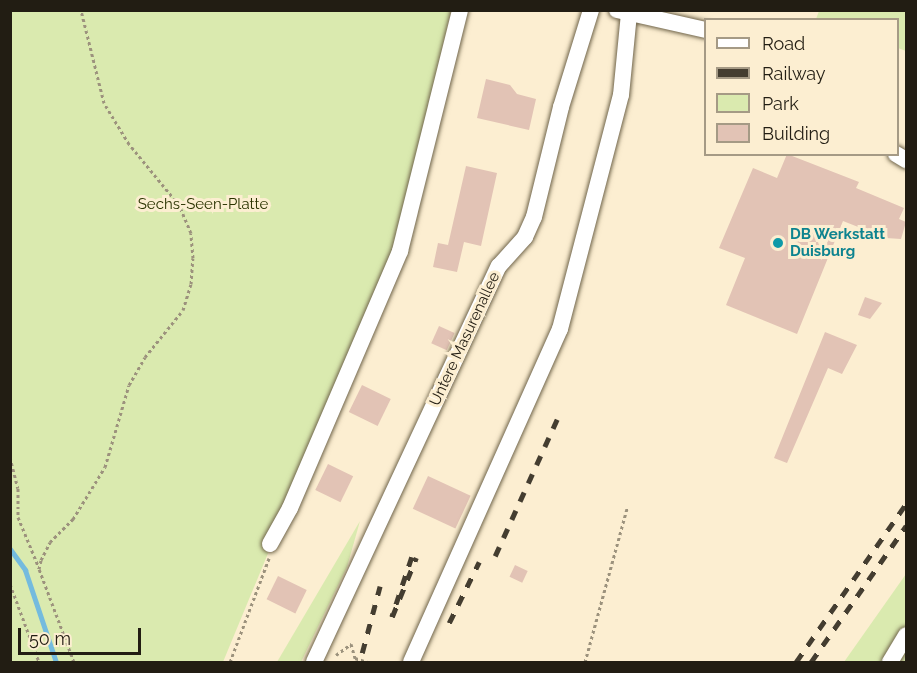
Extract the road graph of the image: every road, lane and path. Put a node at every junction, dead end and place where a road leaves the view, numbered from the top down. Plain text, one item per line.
1 (81, 10) edge
2 (460, 10) edge
3 (591, 10) edge
4 (623, 12) edge
5 (704, 30) edge
6 (10, 457) edge
7 (627, 508) dead end
8 (270, 544) joint
9 (39, 569) junction
10 (10, 584) edge
11 (906, 635) edge
12 (351, 644) dead end
13 (39, 663) edge
14 (74, 663) edge
15 (230, 663) edge
16 (314, 663) edge
17 (367, 663) edge
18 (411, 663) edge
19 (585, 663) edge
20 (890, 663) edge

1 - 9 path
2 - 8 street
3 - 16 street, Untere Masurenallee
4 - 5 street
4 - 18 street
6 - 9 path
7 - 19 path
8 - 15 path
9 - 14 path
10 - 13 path
11 - 20 street
12 - 17 path

